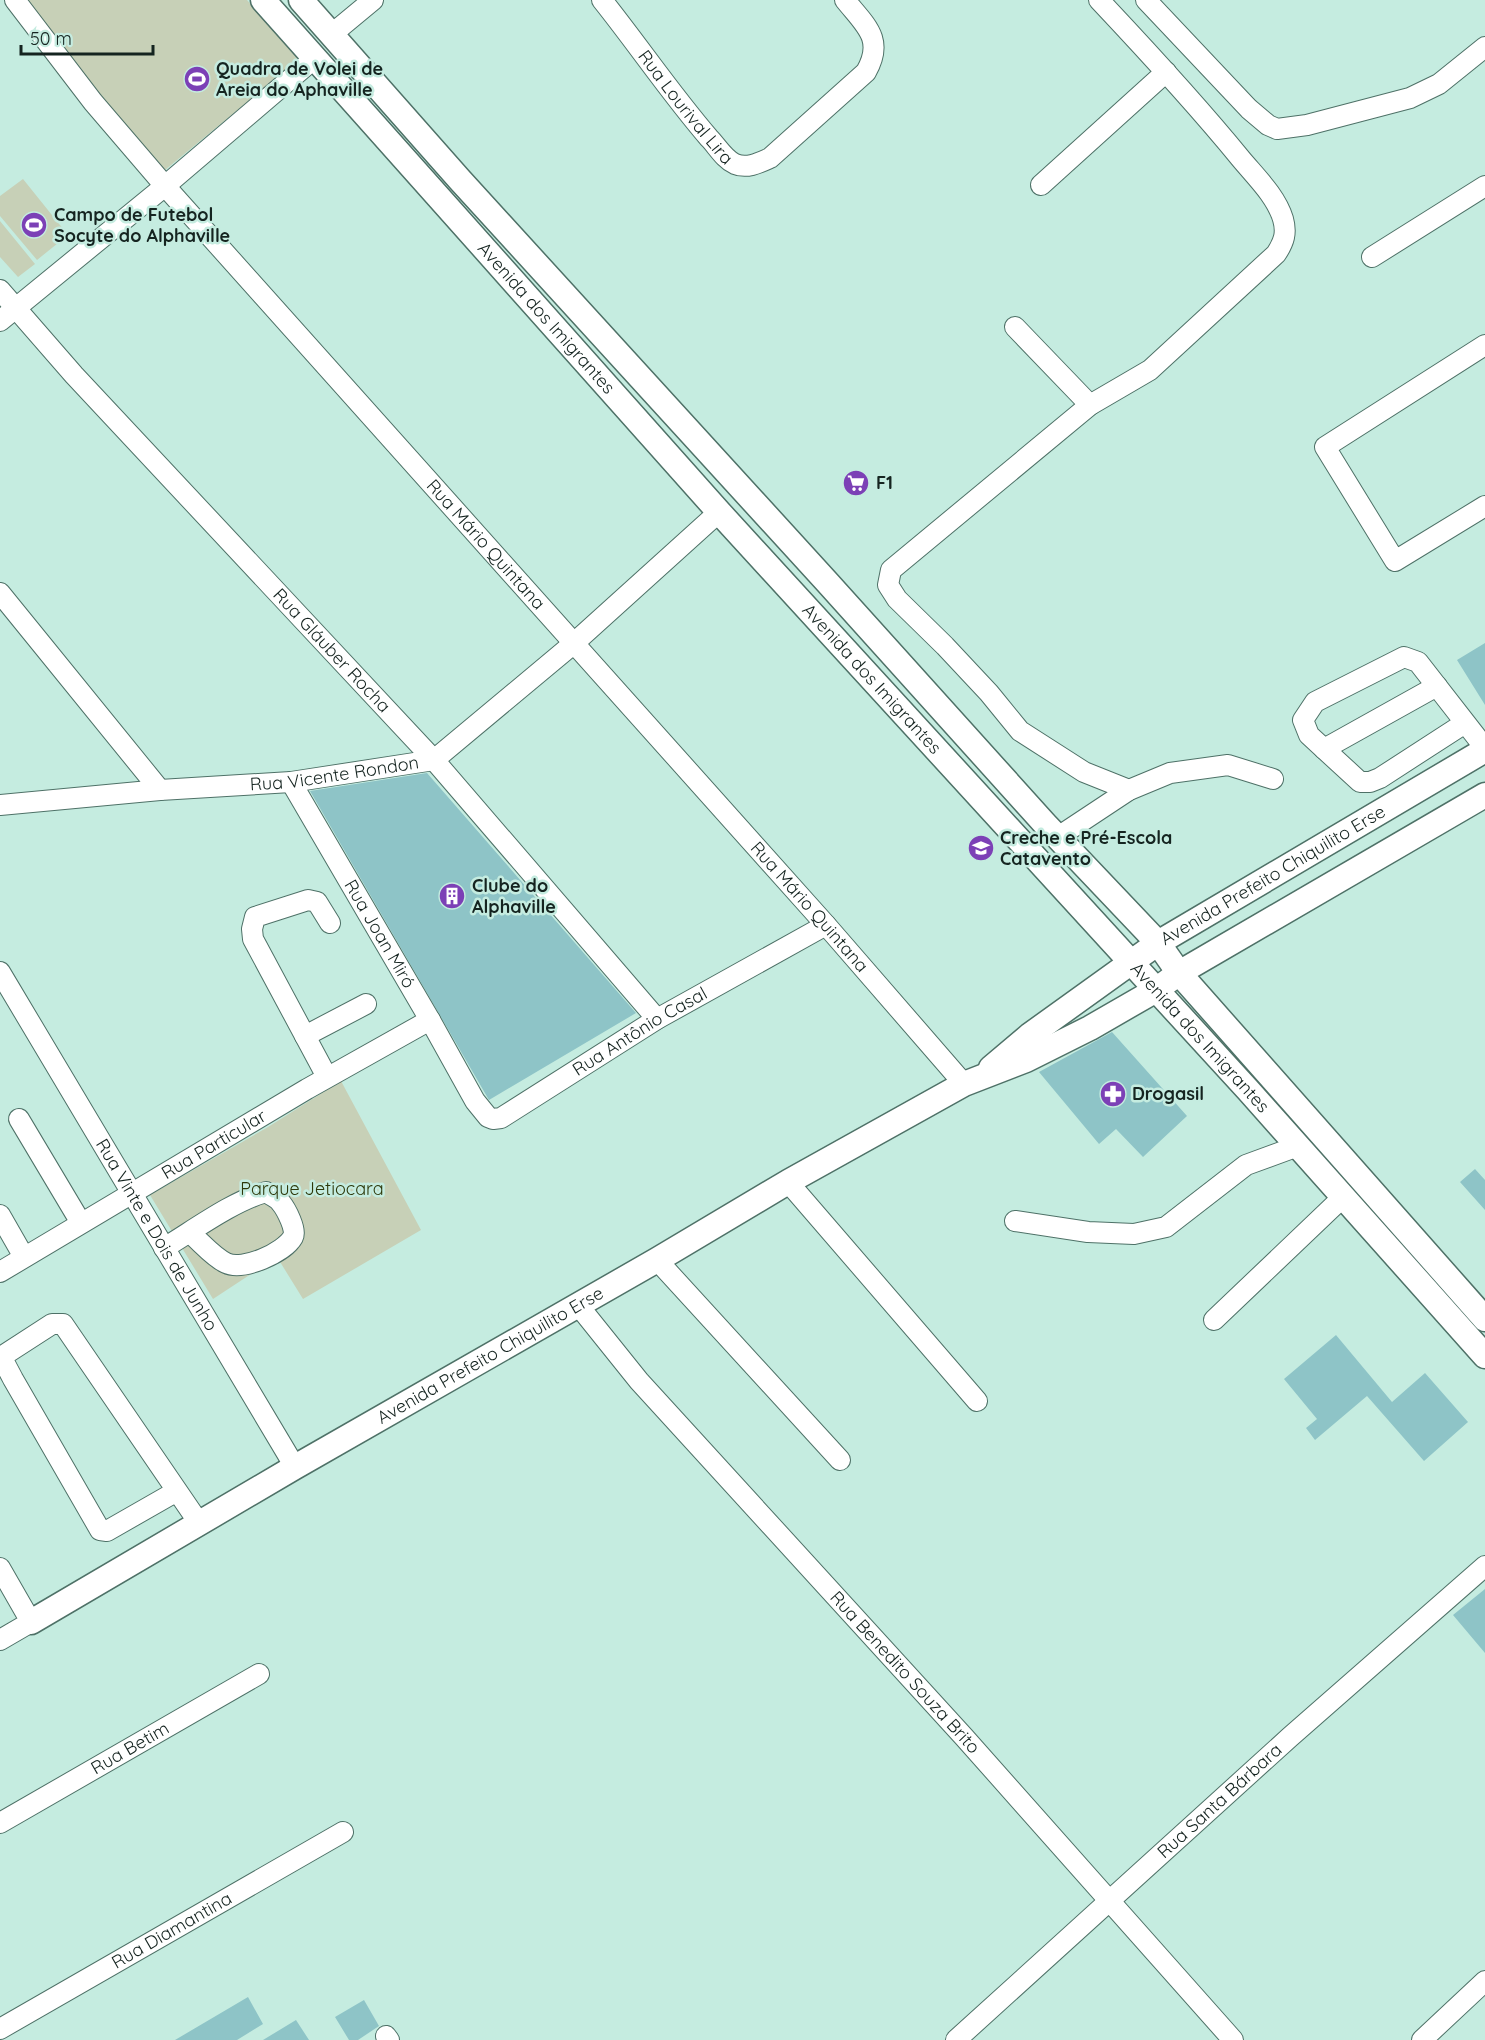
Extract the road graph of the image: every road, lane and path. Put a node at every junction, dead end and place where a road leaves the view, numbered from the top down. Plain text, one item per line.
1 (15, 0) edge
2 (263, 0) edge
3 (301, 0) edge
4 (373, 0) edge
5 (602, 0) edge
6 (845, 0) edge
7 (1100, 0) edge
8 (1146, 0) edge
9 (332, 34) junction
10 (1485, 47) edge
11 (315, 58) junction
12 (1166, 72) junction
13 (1041, 185) dead end
14 (165, 186) junction
15 (1485, 186) edge
16 (1372, 257) dead end
17 (0, 290) edge
18 (7, 315) edge
19 (1015, 327) dead end
20 (1485, 345) edge
21 (1089, 405) junction
22 (1485, 506) edge
23 (719, 512) junction
24 (827, 582) junction
25 (0, 593) edge
26 (803, 604) junction
27 (573, 644) junction
28 (1437, 687) junction
29 (1465, 723) junction
30 (1324, 749) junction
31 (1485, 749) edge
32 (434, 760) junction
33 (1273, 779) dead end
34 (291, 782) junction
35 (160, 790) junction
36 (1129, 790) junction
37 (1485, 795) edge
38 (0, 805) edge
39 (1058, 837) junction
40 (330, 922) dead end
41 (826, 925) junction
42 (1158, 943) junction
43 (1130, 962) junction
44 (0, 972) edge
45 (1179, 973) junction
46 (1156, 990) junction
47 (366, 1004) dead end
48 (657, 1019) junction
49 (430, 1020) junction
50 (305, 1036) junction
51 (327, 1077) junction
52 (973, 1080) junction
53 (467, 1086) joint
54 (19, 1119) dead end
55 (1298, 1146) junction
56 (1360, 1178) junction
57 (788, 1182) junction
58 (131, 1193) junction
59 (1343, 1197) junction
60 (0, 1215) edge
61 (1015, 1221) dead end
62 (81, 1223) junction
63 (190, 1233) junction
64 (164, 1248) junction
65 (24, 1257) junction
66 (657, 1260) junction
67 (0, 1272) edge
68 (578, 1305) junction
69 (1485, 1319) edge
70 (1214, 1320) dead end
71 (1485, 1356) edge
72 (976, 1401) dead end
73 (840, 1460) dead end
74 (295, 1467) junction
75 (177, 1491) junction
76 (199, 1523) junction
77 (1485, 1566) edge
78 (0, 1568) edge
79 (31, 1622) junction
80 (0, 1640) edge
81 (259, 1674) dead end
82 (0, 1823) edge
83 (343, 1832) dead end
84 (1109, 1900) junction
85 (1485, 1981) edge
86 (0, 2029) edge
87 (956, 2040) edge
88 (1233, 2040) edge
89 (1422, 2040) edge

1 - 14 street, Rua Mário Quintana
2 - 11 main road, Avenida dos Imigrantes
3 - 9 main road, Avenida dos Imigrantes
4 - 9 street
5 - 6 street, Rua Lourival Lira
7 - 12 street
8 - 10 street
9 - 24 main road, Avenida dos Imigrantes
11 - 14 street
11 - 23 main road, Avenida dos Imigrantes
12 - 13 street
12 - 21 street
14 - 18 street
14 - 27 street, Rua Mário Quintana
15 - 16 street
17 - 18 street, Rua Gláuber Rocha
18 - 32 street, Rua Gláuber Rocha
19 - 21 street
20 - 22 street
21 - 36 street
23 - 26 main road, Avenida dos Imigrantes
23 - 27 street, Rua Vicente Rondon
24 - 26 main road
24 - 39 main road, Avenida dos Imigrantes
25 - 35 street
26 - 43 main road, Avenida dos Imigrantes
27 - 32 street, Rua Vicente Rondon
27 - 41 street, Rua Mário Quintana
28 - 29 street
28 - 30 street
28 - 30 street
29 - 30 street
29 - 31 street
31 - 42 main road, Avenida Prefeito Chiquilito Erse
32 - 34 street, Rua Vicente Rondon
32 - 48 street, Rua Gláuber Rocha
33 - 36 street
34 - 35 street, Rua Vicente Rondon
34 - 49 street, Rua Joan Miró
35 - 38 street, Rua Vicente Rondon
36 - 39 street
37 - 45 main road
39 - 42 main road, Avenida dos Imigrantes
40 - 50 street
41 - 48 street, Rua Antônio Casal
41 - 52 street, Rua Mário Quintana
42 - 43 main road, Avenida Prefeito Chiquilito Erse
42 - 45 main road, Avenida dos Imigrantes
43 - 46 main road, Avenida dos Imigrantes
43 - 52 main road, Avenida Prefeito Chiquilito Erse
44 - 58 street, Rua Vinte e Dois de Junho
45 - 46 main road, Avenida Prefeito Chiquilito Erse
45 - 56 main road, Avenida dos Imigrantes
46 - 52 main road, Avenida Prefeito Chiquilito Erse
46 - 55 main road, Avenida dos Imigrantes
47 - 50 street
48 - 53 street, Rua Antônio Casal
49 - 51 street, Rua Particular
49 - 53 street, Rua Joan Miró
50 - 51 street
51 - 58 street, Rua Particular
52 - 57 main road, Avenida Prefeito Chiquilito Erse
54 - 62 street
55 - 59 main road, Avenida dos Imigrantes
55 - 61 street
56 - 59 main road
56 - 69 main road, Avenida dos Imigrantes
57 - 66 main road, Avenida Prefeito Chiquilito Erse
57 - 72 street
58 - 62 street, Rua Particular
58 - 64 street, Rua Vinte e Dois de Junho
59 - 70 street
59 - 71 main road, Avenida dos Imigrantes
60 - 65 street
62 - 65 street, Rua Particular
63 - 63 street
63 - 64 street
64 - 74 street, Rua Vinte e Dois de Junho
65 - 67 street, Rua Particular
66 - 68 main road, Avenida Prefeito Chiquilito Erse
66 - 73 street
68 - 74 main road, Avenida Prefeito Chiquilito Erse
68 - 84 street, Rua Benedito Souza Brito
74 - 76 main road, Avenida Prefeito Chiquilito Erse
75 - 75 street
75 - 76 street
76 - 79 main road, Avenida Prefeito Chiquilito Erse
77 - 84 street, Rua Santa Bárbara
78 - 79 street
79 - 80 street, Avenida Prefeito Chiquilito Erse
81 - 82 street, Rua Betim
83 - 86 street, Rua Diamantina
84 - 87 street, Rua Santa Bárbara
84 - 88 street, Rua Benedito Souza Brito
85 - 89 street

